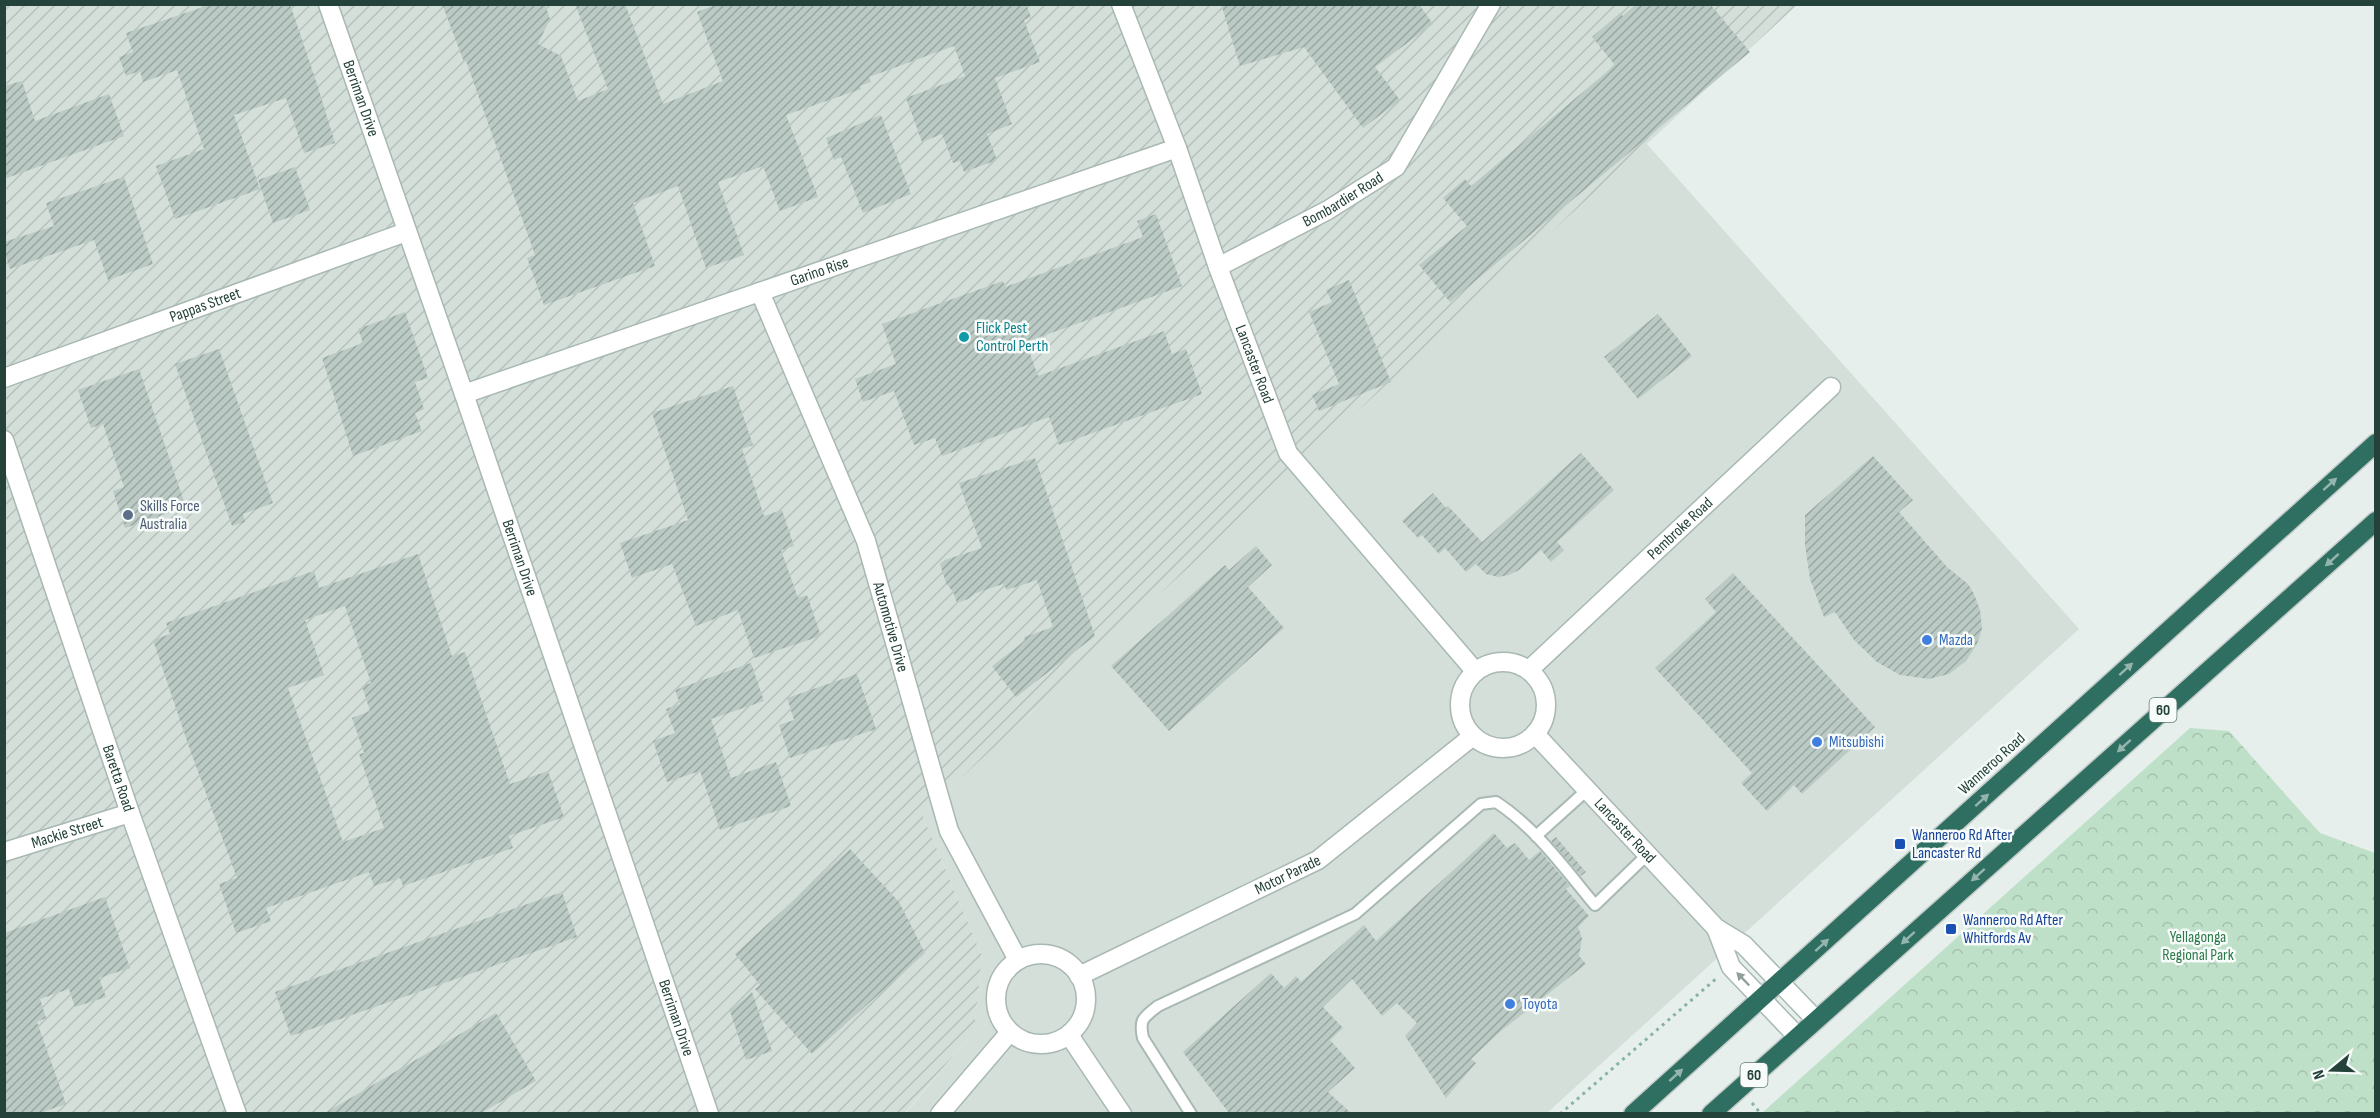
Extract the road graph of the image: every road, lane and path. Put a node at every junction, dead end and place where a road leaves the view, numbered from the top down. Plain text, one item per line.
1 (328, 4) edge
2 (1121, 4) edge
3 (1491, 4) edge
4 (1177, 148) junction
5 (406, 232) junction
6 (1218, 267) junction
7 (760, 292) junction
8 (4, 378) edge
9 (1832, 387) dead end
10 (464, 394) junction
11 (4, 440) edge
12 (2376, 443) edge
13 (2376, 521) edge
14 (1529, 670) junction
15 (1475, 671) junction
16 (1535, 734) junction
17 (1473, 736) junction
18 (1587, 790) junction
19 (130, 813) junction
20 (1536, 836) junction
21 (4, 852) edge
22 (1647, 854) junction
23 (1716, 928) junction
24 (1018, 960) junction
25 (1731, 966) junction
26 (1079, 976) junction
27 (1780, 982) junction
28 (1762, 998) junction
29 (1816, 1020) junction
30 (1010, 1032) junction
31 (1069, 1035) junction
32 (1797, 1036) junction
33 (237, 1113) edge
34 (709, 1113) edge
35 (940, 1113) edge
36 (1122, 1113) edge
37 (1191, 1113) edge
38 (1560, 1113) edge
39 (1633, 1113) edge
40 (1711, 1113) edge

1 - 5 street, Berriman Drive
2 - 4 street, Lancaster Road
3 - 6 street, Bombardier Road
4 - 6 street, Lancaster Road
4 - 7 street, Garino Rise
5 - 8 street, Pappas Street
5 - 10 street, Berriman Drive
6 - 15 street, Lancaster Road
7 - 10 street, Garino Rise
7 - 24 street, Automotive Drive
9 - 14 street, Pembroke Road
10 - 34 street, Berriman Drive
11 - 19 street, Baretta Road
27 -> 12 highway, Wanneroo Road
13 -> 29 highway, 60
14 - 15 street
14 - 16 street
15 - 17 street
16 - 17 street
16 - 18 street, Lancaster Road
17 - 26 street, Motor Parade
18 - 20 lane
18 - 22 street, Lancaster Road
19 - 21 street, Mackie Street
19 - 33 street, Baretta Road
20 - 22 lane
20 - 37 lane
22 - 23 street, Lancaster Road
23 - 25 street, Lancaster Road
23 - 27 street, Lancaster Road
24 - 26 street
24 - 30 street
28 -> 25 street, Lancaster Road
25 - 38 path
26 - 31 street
27 - 28 highway, Wanneroo Road
27 - 29 street, Lancaster Road
28 - 32 street, Lancaster Road
39 -> 28 highway, Wanneroo Road
29 - 32 highway, 60
30 - 31 street
30 - 35 street
31 - 36 street
32 - 40 highway, 60

